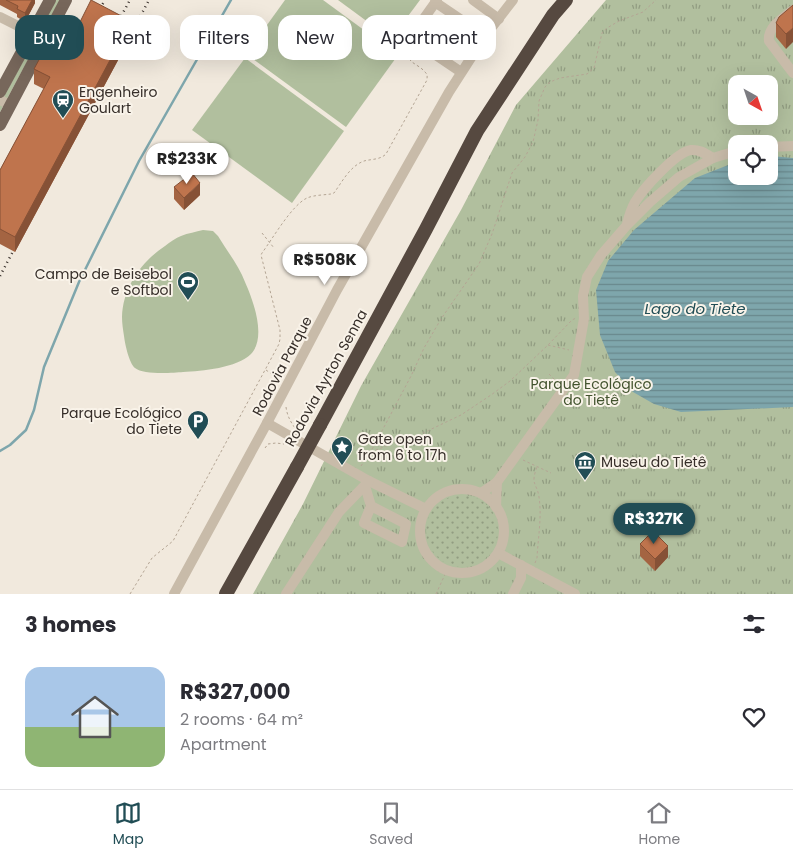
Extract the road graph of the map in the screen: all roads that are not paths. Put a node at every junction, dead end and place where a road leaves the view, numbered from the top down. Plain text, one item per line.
1 (50, 0) edge
2 (66, 0) edge
3 (473, 0) edge
4 (513, 0) edge
5 (566, 0) edge
6 (436, 1) edge
7 (793, 10) edge
8 (42, 15) edge
9 (58, 15) edge
10 (426, 15) edge
11 (456, 15) edge
12 (0, 17) edge
13 (499, 18) junction
14 (496, 22) edge
15 (15, 24) edge
16 (17, 60) edge
17 (31, 60) edge
18 (444, 60) edge
19 (469, 60) edge
20 (461, 72) junction
21 (793, 73) edge
22 (0, 92) edge
23 (5, 102) edge
24 (0, 125) edge
25 (793, 146) edge
26 (778, 147) edge
27 (728, 153) edge
28 (713, 158) junction
29 (627, 225) junction
30 (267, 423) junction
31 (497, 482) junction
32 (367, 483) junction
33 (481, 493) junction
34 (371, 506) dead end
35 (496, 507) junction
36 (426, 509) junction
37 (498, 553) junction
38 (522, 565) junction
39 (174, 594) edge
40 (226, 594) edge
41 (286, 594) edge
42 (513, 594) edge
43 (575, 594) edge

1 - 8 main road
2 - 9 main road
3 - 13 street
4 - 13 street, Rodovia Parque
5 - 40 highway, Rodovia Ayrton Senna, bridge
6 - 10 street
6 - 11 street
7 - 21 street
12 - 15 street
13 - 14 street, Rodovia Parque
16 - 22 main road
17 - 23 main road
18 - 20 street
19 - 20 street, Rodovia Parque
20 - 30 street, Rodovia Parque
23 - 24 main road
25 - 26 street
27 - 28 street
28 - 29 street
28 - 29 street
29 - 31 street
30 - 32 street
30 - 39 street, Rodovia Parque
31 - 33 street
31 - 35 street
32 - 34 street
32 - 36 street
32 - 41 street
33 - 35 street
33 - 36 street
35 - 37 street
36 - 37 street
37 - 38 street
38 - 42 street
38 - 43 street

